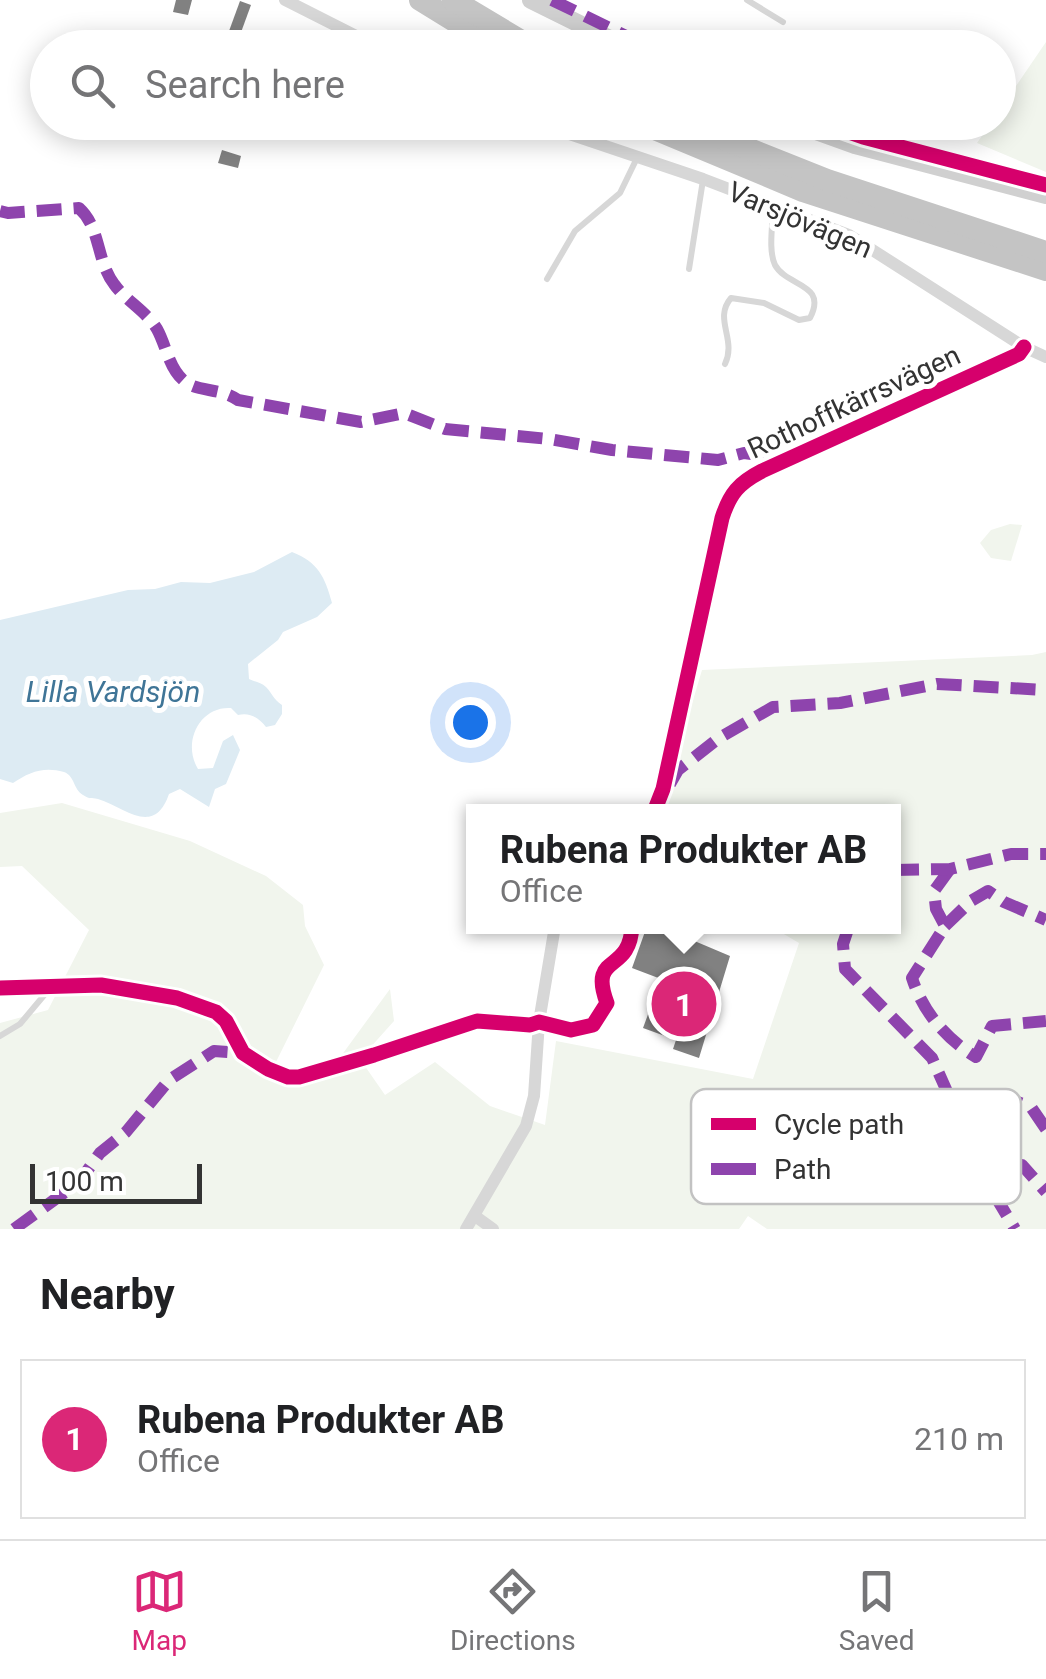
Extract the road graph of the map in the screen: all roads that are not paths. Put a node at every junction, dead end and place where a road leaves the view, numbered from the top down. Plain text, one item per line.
1 (284, 0) edge
2 (420, 0) edge
3 (453, 0) edge
4 (530, 0) edge
5 (747, 0) edge
6 (783, 22) dead end
7 (344, 30) edge
8 (469, 30) edge
9 (503, 30) edge
10 (591, 30) edge
11 (589, 140) edge
12 (681, 140) edge
13 (727, 140) edge
14 (841, 140) edge
15 (638, 156) junction
16 (703, 179) junction
17 (1046, 195) edge
18 (773, 208) junction
19 (1046, 252) edge
20 (690, 269) dead end
21 (1046, 270) edge
22 (547, 278) dead end
23 (1024, 348) junction
24 (1046, 357) edge
25 (725, 364) dead end
26 (657, 804) edge
27 (554, 934) edge
28 (631, 934) edge
29 (52, 986) junction
30 (0, 988) edge
31 (539, 1022) junction
32 (0, 1036) edge
33 (475, 1216) junction
34 (466, 1229) edge
35 (493, 1229) edge

1 - 7 street
2 - 8 highway
3 - 9 highway
4 - 10 street
5 - 6 lane
11 - 15 street, Varsjövägen
12 - 21 highway
13 - 19 highway
14 - 17 street
15 - 16 street, Varsjövägen
15 - 22 lane
16 - 18 street, Varsjövägen
16 - 20 lane
18 - 23 street, Varsjövägen
18 - 25 lane
23 - 24 street, Varsjövägen
23 - 26 street, Rothoffkärrsvägen
27 - 31 street
28 - 31 street
29 - 30 street
29 - 31 street
29 - 32 lane
31 - 33 street
33 - 34 street
33 - 35 street

